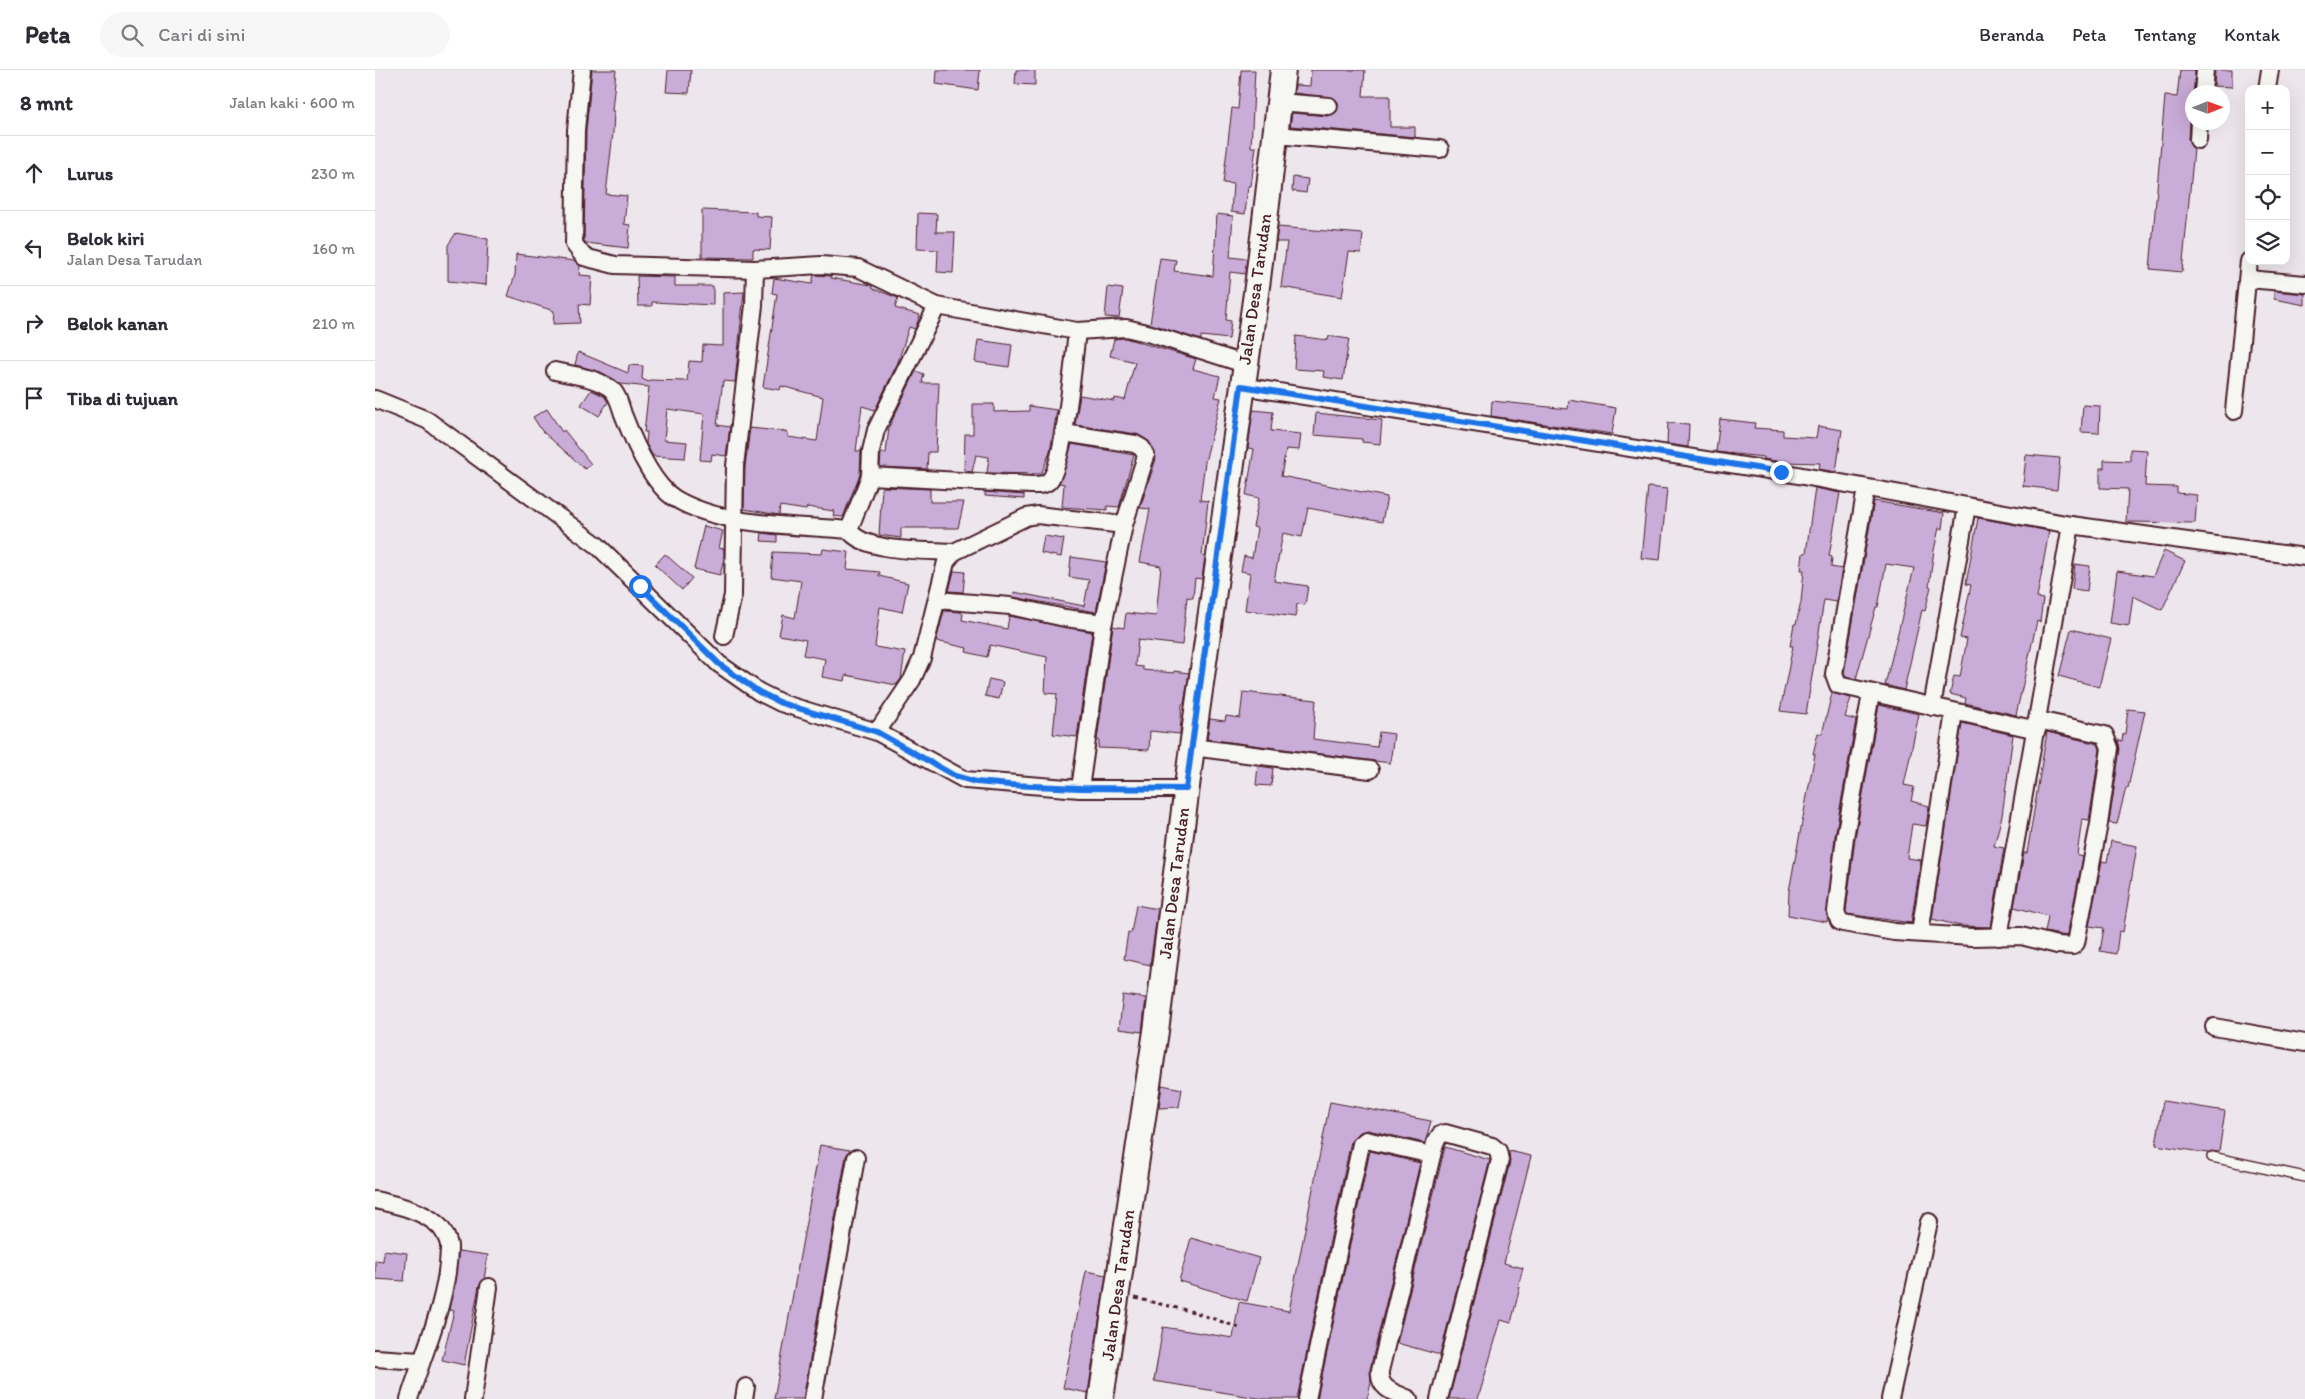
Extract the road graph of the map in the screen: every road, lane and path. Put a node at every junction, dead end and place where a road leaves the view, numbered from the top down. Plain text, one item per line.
1 (582, 70) edge
2 (1283, 70) edge
3 (2205, 70) edge
4 (2270, 70) edge
5 (2204, 85) edge
6 (2268, 85) edge
7 (1279, 102) junction
8 (1329, 106) dead end
9 (2198, 130) edge
10 (1276, 135) junction
11 (2197, 140) dead end
12 (1440, 149) dead end
13 (2249, 265) edge
14 (755, 268) junction
15 (2247, 279) junction
16 (2305, 284) edge
17 (937, 306) junction
18 (1077, 331) junction
19 (555, 371) dead end
20 (1243, 375) junction
21 (375, 399) edge
22 (2234, 411) dead end
23 (1064, 433) junction
24 (870, 476) junction
25 (1866, 488) junction
26 (1967, 506) junction
27 (733, 519) junction
28 (1124, 525) junction
29 (2071, 526) junction
30 (849, 530) junction
31 (954, 552) junction
32 (2305, 557) edge
33 (937, 600) junction
34 (1103, 623) junction
35 (724, 636) dead end
36 (1871, 694) junction
37 (1932, 707) junction
38 (1954, 712) junction
39 (2037, 725) junction
40 (877, 732) junction
41 (1192, 747) junction
42 (1370, 770) dead end
43 (1081, 781) junction
44 (1186, 789) junction
45 (1920, 933) junction
46 (1999, 938) junction
47 (2214, 1027) dead end
48 (2305, 1043) edge
49 (1432, 1156) junction
50 (856, 1158) dead end
51 (2212, 1158) dead end
52 (2305, 1177) edge
53 (375, 1200) edge
54 (1929, 1222) dead end
55 (489, 1286) dead end
56 (1117, 1294) junction
57 (1240, 1328) dead end
58 (375, 1358) edge
59 (420, 1361) junction
60 (409, 1399) edge
61 (473, 1399) edge
62 (813, 1399) edge
63 (1101, 1399) edge
64 (1307, 1399) edge
65 (1409, 1399) edge
66 (1439, 1399) edge
67 (1890, 1399) edge

1 - 14 street
2 - 7 street, Jalan Desa Tarudan
3 - 5 street
4 - 6 street
7 - 8 street
7 - 10 street, Jalan Desa Tarudan
9 - 11 street
10 - 12 street
10 - 20 street, Jalan Desa Tarudan
13 - 15 street
14 - 17 street
14 - 27 street
15 - 16 street
15 - 22 street
17 - 18 street
17 - 24 street
18 - 20 street
18 - 23 street
19 - 27 street
20 - 25 street
20 - 41 street, Jalan Desa Tarudan
21 - 40 street
23 - 24 street
23 - 28 street
24 - 30 street
25 - 26 street
25 - 36 street
26 - 29 street
26 - 37 street
27 - 30 street
27 - 35 street
28 - 31 street
28 - 34 street
29 - 32 street
29 - 39 street
30 - 31 street
31 - 33 street
33 - 34 street
33 - 40 street
34 - 43 street
36 - 37 street
36 - 45 street
37 - 38 street
38 - 39 street
38 - 45 street
39 - 46 street
39 - 46 street
40 - 43 street
41 - 42 street
41 - 44 street, Jalan Desa Tarudan
43 - 44 street
44 - 56 street, Jalan Desa Tarudan
45 - 46 street
47 - 48 street
49 - 64 street
49 - 65 street
49 - 66 street
50 - 62 street
51 - 52 lane
53 - 59 street
54 - 67 street
55 - 61 street
56 - 57 path
56 - 63 street, Jalan Desa Tarudan
58 - 59 street
59 - 60 street

